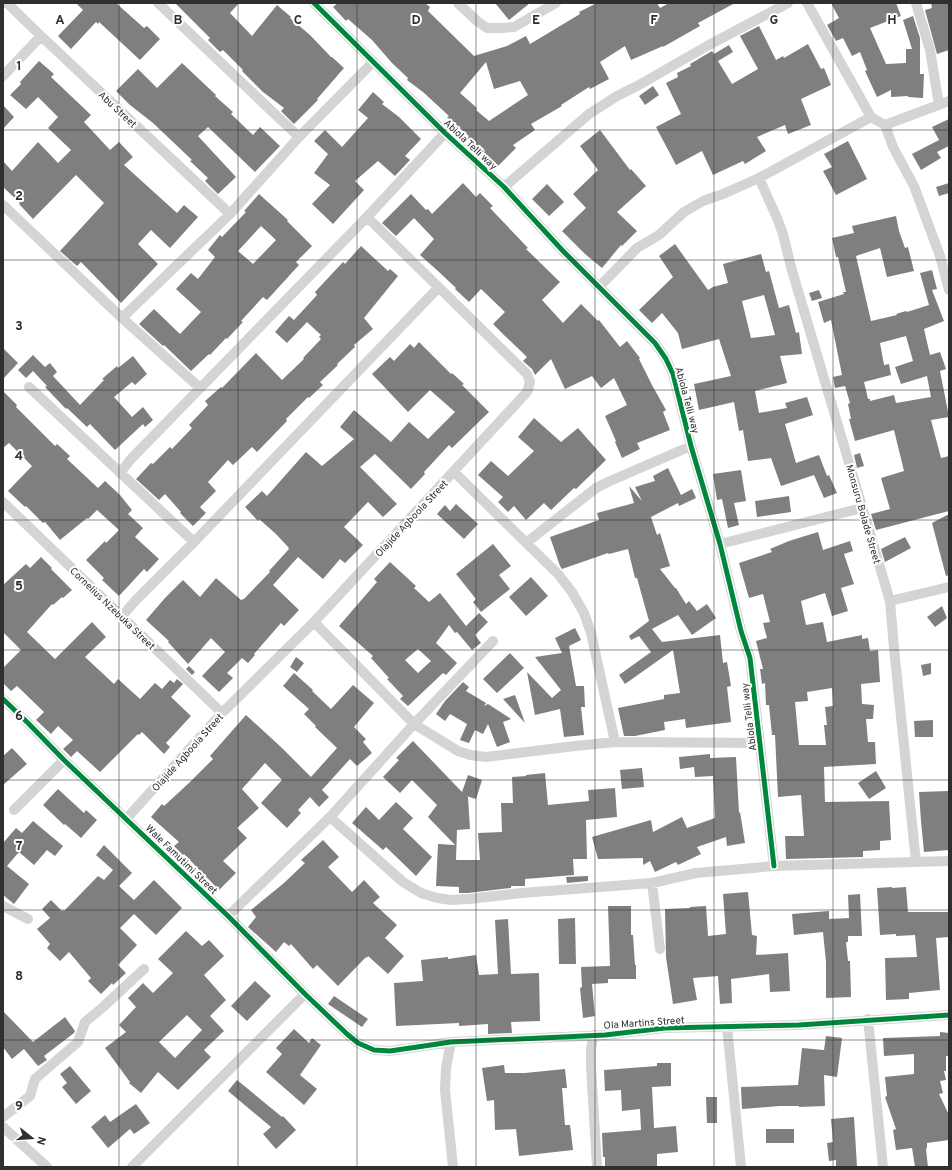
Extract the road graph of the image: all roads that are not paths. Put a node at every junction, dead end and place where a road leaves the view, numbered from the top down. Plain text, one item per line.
1 (7, 3) edge
2 (158, 3) edge
3 (314, 3) edge
4 (458, 3) edge
5 (556, 3) edge
6 (788, 3) edge
7 (807, 3) edge
8 (916, 3) edge
9 (41, 36) junction
10 (372, 62) junction
11 (3, 76) edge
12 (949, 100) edge
13 (939, 105) junction
14 (871, 117) junction
15 (885, 125) junction
16 (445, 133) junction
17 (299, 137) junction
18 (759, 178) junction
19 (504, 187) junction
20 (3, 205) edge
21 (230, 214) junction
22 (368, 217) junction
23 (599, 287) junction
24 (438, 288) junction
25 (949, 290) edge
26 (122, 318) junction
27 (28, 387) dead end
28 (200, 388) junction
29 (691, 446) junction
30 (454, 472) junction
31 (120, 473) junction
32 (3, 502) edge
33 (862, 508) junction
34 (194, 542) junction
35 (526, 543) junction
36 (720, 544) junction
37 (949, 587) edge
38 (890, 601) junction
39 (122, 616) junction
40 (314, 622) junction
41 (493, 641) dead end
42 (3, 699) edge
43 (222, 713) junction
44 (414, 724) junction
45 (615, 742) junction
46 (760, 743) junction
47 (64, 760) junction
48 (14, 810) dead end
49 (330, 817) junction
50 (127, 818) junction
51 (949, 861) edge
52 (916, 862) junction
53 (774, 866) junction
54 (652, 883) junction
55 (3, 906) edge
56 (228, 916) junction
57 (28, 919) dead end
58 (660, 949) dead end
59 (144, 970) dead end
60 (305, 994) junction
61 (949, 1014) edge
62 (868, 1019) junction
63 (726, 1027) junction
64 (347, 1034) joint
65 (594, 1035) junction
66 (451, 1042) junction
67 (3, 1117) edge
68 (3, 1127) edge
69 (47, 1167) edge
70 (132, 1167) edge
71 (453, 1167) edge
72 (597, 1167) edge
73 (741, 1167) edge
74 (883, 1167) edge

1 - 9 street, Abu Street
2 - 17 street
3 - 10 street, Abiola Telli way
4 - 5 street
6 - 19 street
7 - 14 street
8 - 13 street
9 - 11 street
9 - 21 street, Abu Street
10 - 16 street, Abiola Telli way
10 - 17 street
12 - 13 street
13 - 15 street
14 - 15 street
14 - 18 street
15 - 25 street
16 - 19 street, Abiola Telli way
16 - 22 street
17 - 21 street
18 - 23 street
18 - 33 street, Monsuru Bolade Street
19 - 23 street, Abiola Telli way
20 - 26 street
21 - 26 street
22 - 24 street, Olajide Agboola Street
22 - 28 street
23 - 29 street, Abiola Telli way
24 - 30 street, Olajide Agboola Street
24 - 34 street
26 - 28 street
27 - 31 street
28 - 31 street
29 - 35 street
29 - 36 street, Abiola Telli way
30 - 35 street
30 - 40 street, Olajide Agboola Street
31 - 34 street
32 - 39 street, Cornelius Nzebuka Street
33 - 36 street
33 - 38 street, Monsuru Bolade Street
34 - 39 street
35 - 45 street
36 - 46 street, Abiola Telli way
37 - 38 street
38 - 52 street, Monsuru Bolade Street
39 - 43 street, Cornelius Nzebuka Street
40 - 43 street, Olajide Agboola Street
40 - 44 street
41 - 44 street
42 - 47 street, Wale Famutimi Street
43 - 50 street, Olajide Agboola Street
44 - 45 street
44 - 49 street
45 - 46 street
46 - 53 street, Abiola Telli way
47 - 48 street
47 - 50 street, Wale Famutimi Street
49 - 54 street
49 - 56 street
50 - 56 street, Wale Famutimi Street
51 - 52 street
52 - 53 street
53 - 54 street
54 - 58 street
55 - 57 street
56 - 60 street, Wale Famutimi Street
59 - 67 street
60 - 64 street, Wale Famutimi Street
60 - 70 street
61 - 62 street, Ola Martins Street
62 - 63 street, Ola Martins Street
62 - 74 street
63 - 65 street, Ola Martins Street
63 - 73 street
64 - 66 street, Ola Martins Street
65 - 66 street, Ola Martins Street
65 - 72 street
66 - 71 street
68 - 69 street

